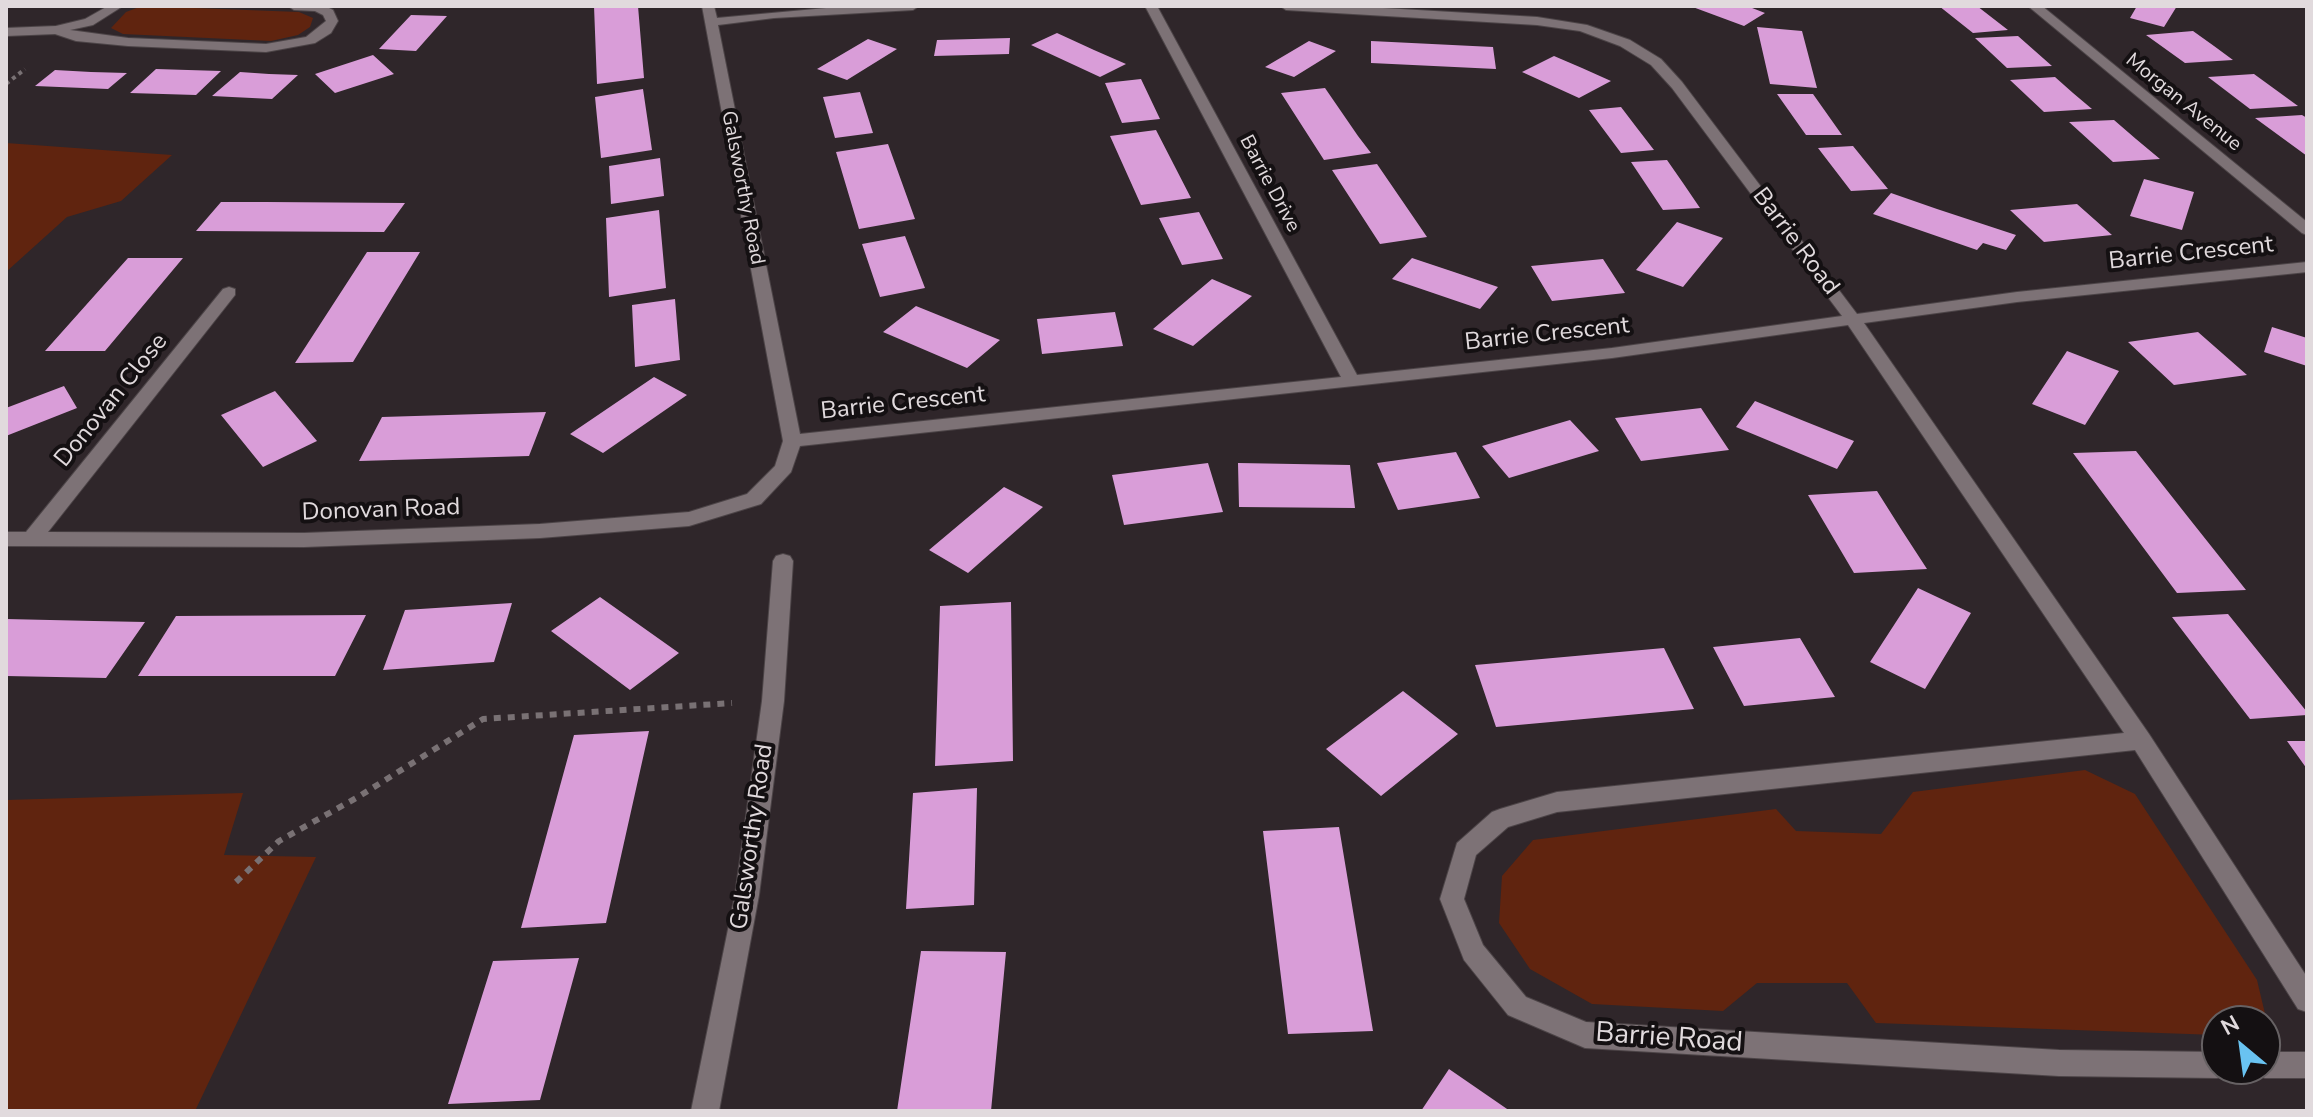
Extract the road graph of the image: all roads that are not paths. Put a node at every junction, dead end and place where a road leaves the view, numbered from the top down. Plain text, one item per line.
1 (117, 6) edge
2 (294, 6) edge
3 (913, 6) edge
4 (1151, 6) edge
5 (1286, 6) edge
6 (2034, 6) edge
7 (710, 14) edge
8 (56, 30) junction
9 (6, 32) edge
10 (2307, 230) edge
11 (2307, 267) edge
12 (229, 292) dead end
13 (1853, 320) junction
14 (1352, 381) junction
15 (792, 441) junction
16 (6, 539) edge
17 (31, 540) junction
18 (783, 561) dead end
19 (2141, 740) junction
20 (2307, 1000) edge
21 (2201, 1065) edge
22 (2281, 1065) edge
23 (2307, 1065) edge
24 (705, 1111) edge

1 - 8 street
2 - 8 street
3 - 7 street
4 - 14 street, Barrie Drive
5 - 13 street, Barrie Road
6 - 10 street, Morgan Avenue
7 - 15 street, Galsworthy Road
8 - 9 street
11 - 13 street, Barrie Crescent
12 - 17 street, Donovan Close
13 - 14 street, Barrie Crescent
13 - 19 street, Barrie Road
14 - 15 street, Barrie Crescent
15 - 17 street, Donovan Road
16 - 17 street, Donovan Road
18 - 24 street, Galsworthy Road
19 - 20 street, Barrie Road
19 - 21 street, Barrie Road
22 - 23 street

